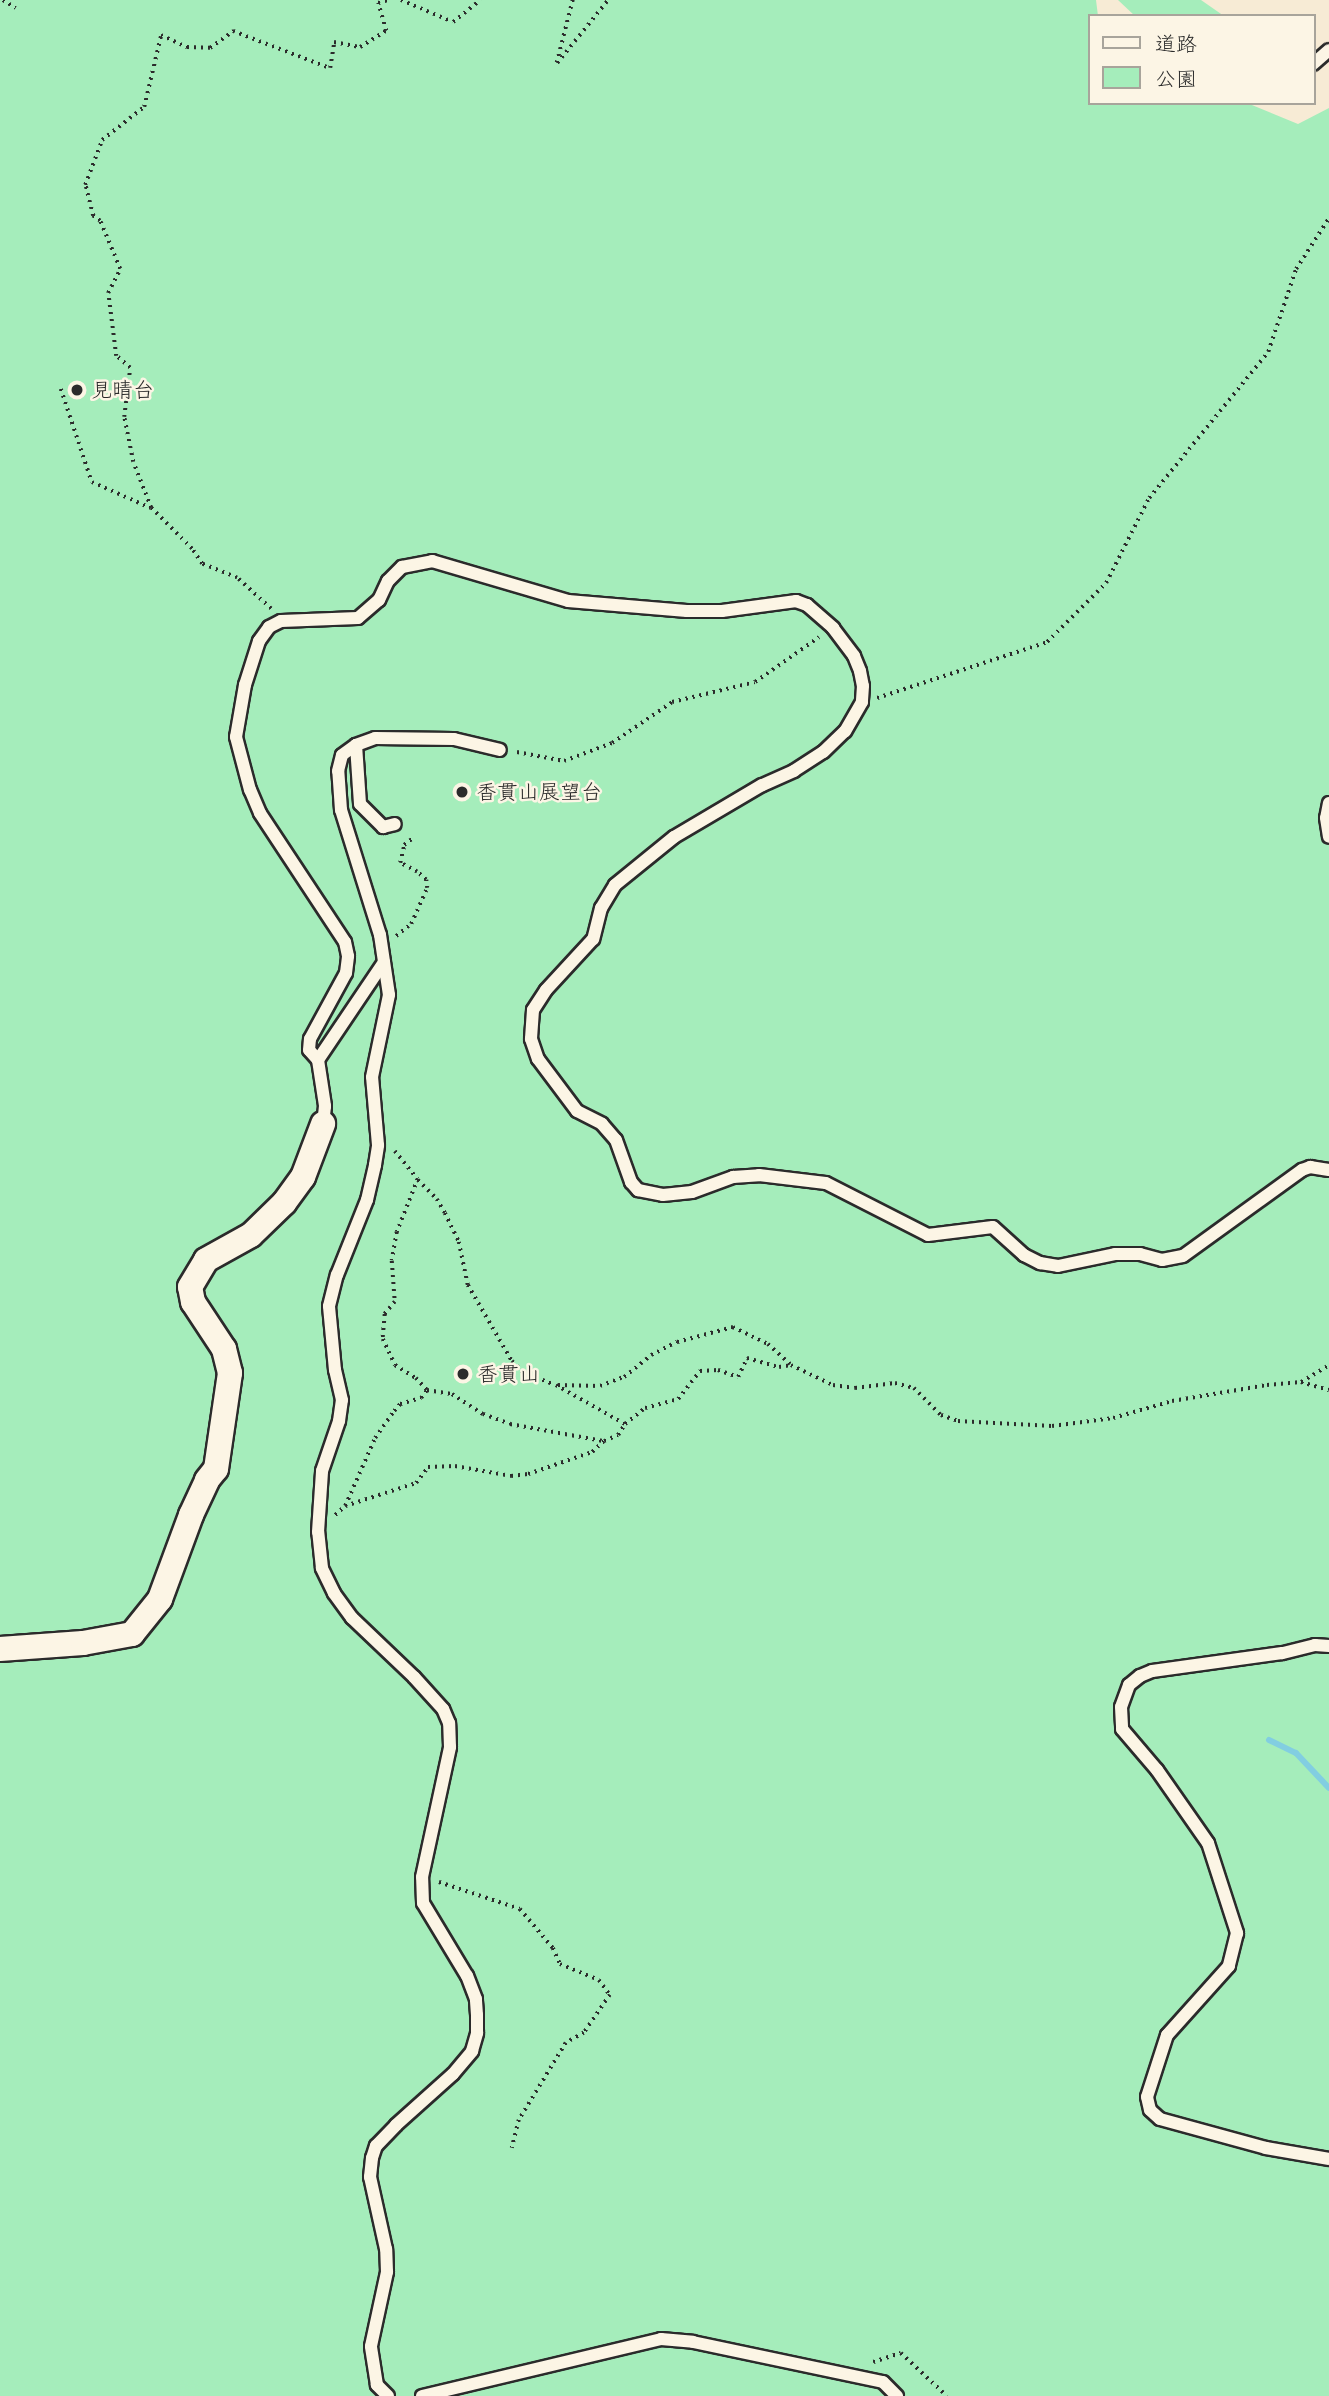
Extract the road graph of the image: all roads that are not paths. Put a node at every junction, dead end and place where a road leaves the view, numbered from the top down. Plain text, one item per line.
1 (1329, 50) edge
2 (1315, 62) edge
3 (356, 745) junction
4 (500, 750) road end
5 (1329, 803) edge
6 (395, 824) dead end
7 (1329, 837) edge
8 (384, 962) junction
9 (318, 1060) junction
10 (323, 1124) joint
11 (1329, 1170) edge
12 (1329, 1646) edge
13 (0, 1648) edge
14 (1329, 2159) edge
15 (388, 2396) edge
16 (422, 2396) edge
17 (897, 2396) edge

1 - 2 lane
3 - 4 lane
3 - 6 lane
3 - 8 lane
5 - 7 lane
8 - 9 lane
8 - 15 lane
9 - 10 lane
9 - 11 lane
10 - 13 street
12 - 14 lane
16 - 17 lane

